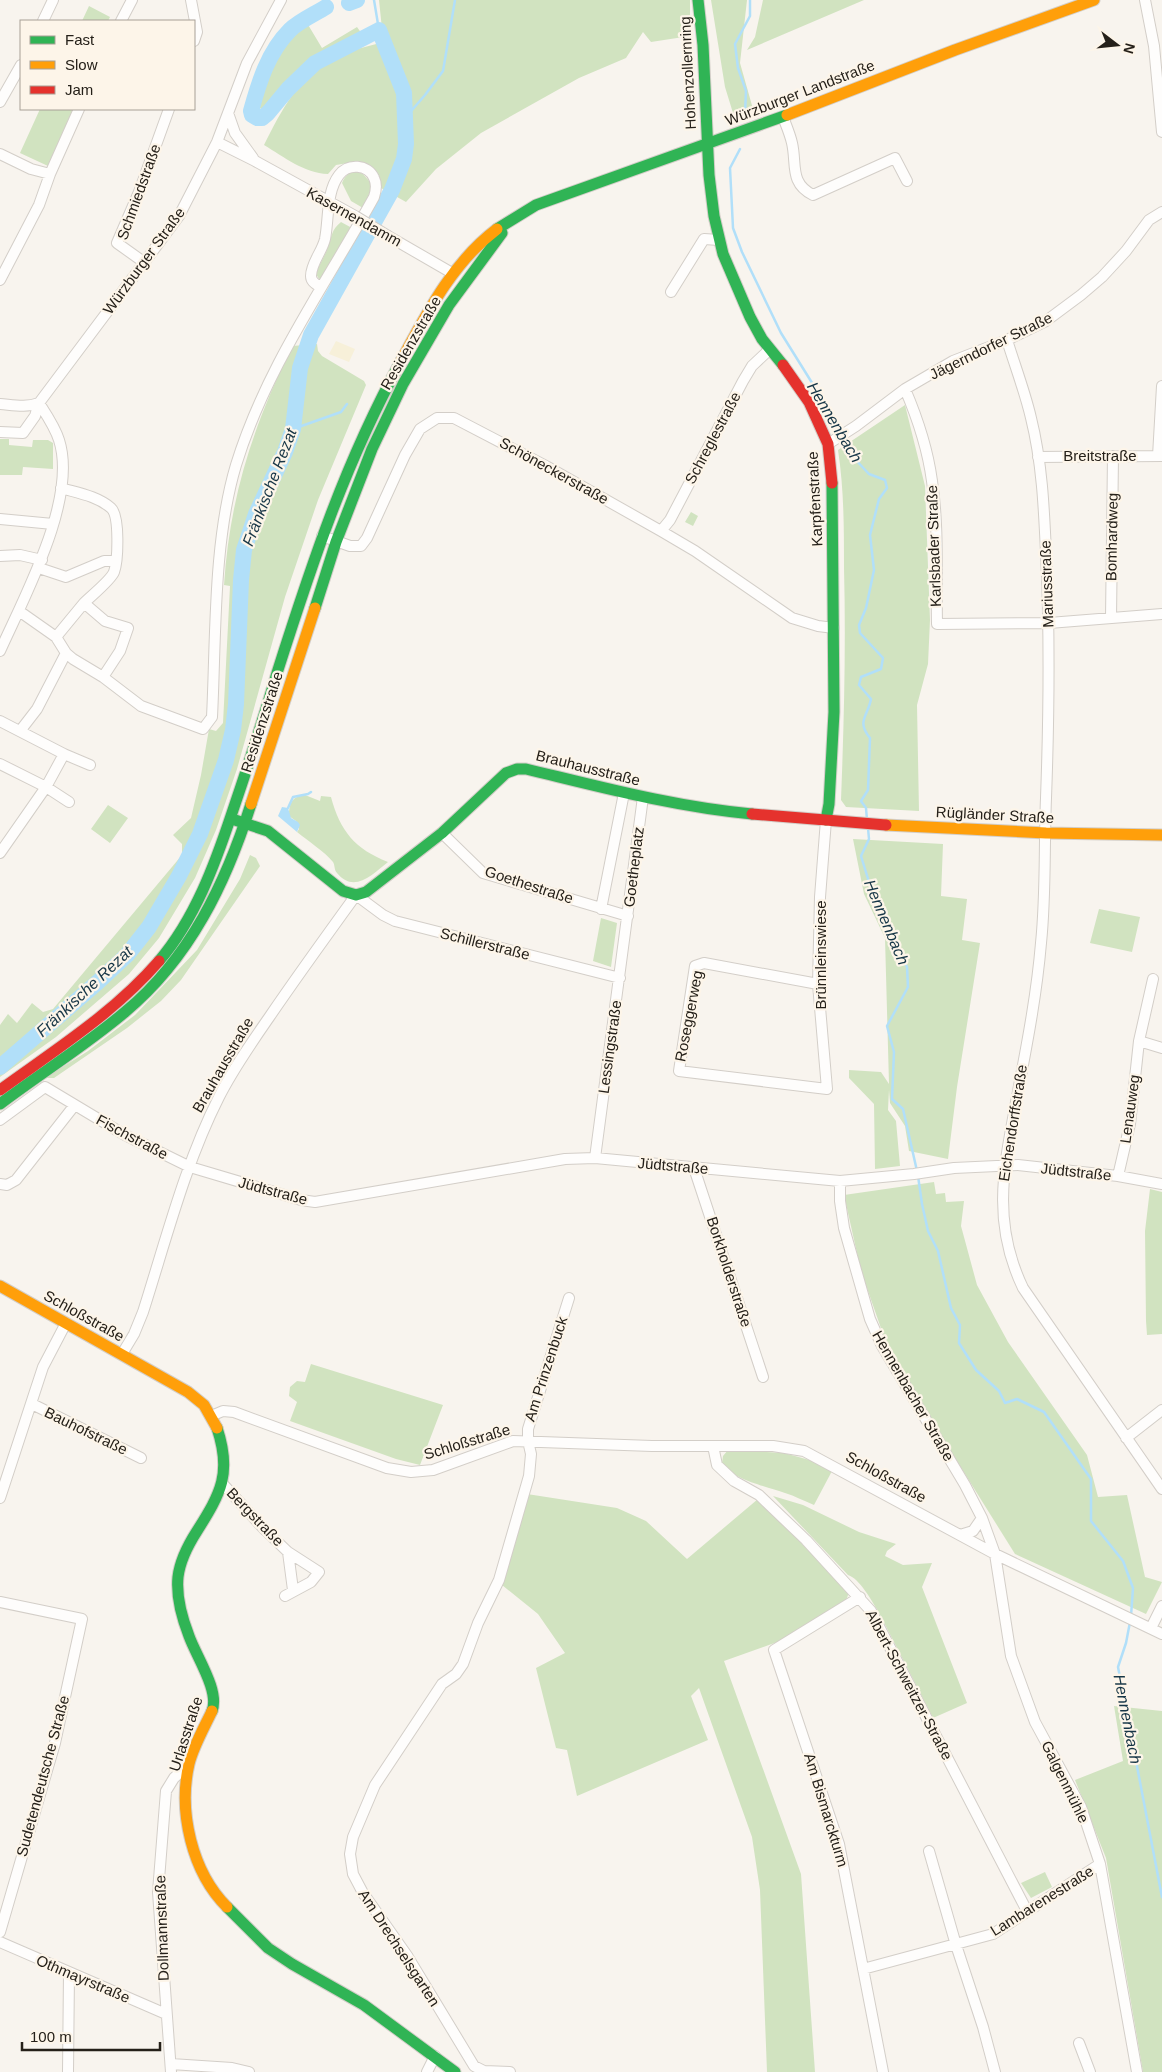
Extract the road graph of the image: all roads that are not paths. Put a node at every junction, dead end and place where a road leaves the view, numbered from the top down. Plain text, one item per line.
1 (53, 0) edge
2 (132, 0) edge
3 (191, 0) edge
4 (281, 0) edge
5 (698, 0) edge
6 (1094, 0) edge
7 (1145, 0) edge
8 (43, 20) edge
9 (122, 20) edge
10 (194, 20) edge
11 (20, 67) edge
12 (0, 102) edge
13 (79, 110) edge
14 (169, 110) edge
15 (228, 113) junction
16 (783, 117) junction
17 (1162, 132) edge
18 (217, 142) junction
19 (706, 144) junction
20 (0, 154) edge
21 (255, 161) junction
22 (50, 174) junction
23 (906, 181) dead end
24 (330, 203) junction
25 (1162, 212) edge
26 (518, 216) junction
27 (719, 240) junction
28 (145, 263) junction
29 (452, 274) junction
30 (0, 280) edge
31 (465, 283) junction
32 (320, 288) junction
33 (671, 292) dead end
34 (1007, 340) junction
35 (770, 349) junction
36 (1162, 386) edge
37 (906, 389) junction
38 (39, 403) junction
39 (0, 404) edge
40 (0, 432) edge
41 (828, 444) junction
42 (1038, 456) junction
43 (1113, 456) junction
44 (1160, 456) edge
45 (61, 488) junction
46 (0, 519) edge
47 (53, 524) junction
48 (661, 531) junction
49 (322, 536) junction
50 (336, 542) junction
51 (0, 556) edge
52 (115, 561) junction
53 (41, 564) junction
54 (84, 603) junction
55 (18, 611) junction
56 (1162, 614) edge
57 (1110, 618) junction
58 (1049, 622) junction
59 (834, 628) junction
60 (56, 637) junction
61 (0, 651) edge
62 (66, 653) junction
63 (103, 677) junction
64 (2, 722) edge
65 (21, 730) junction
66 (64, 754) junction
67 (0, 764) edge
68 (90, 765) dead end
69 (46, 787) junction
70 (624, 793) junction
71 (643, 797) junction
72 (69, 802) dead end
73 (231, 819) junction
74 (826, 820) junction
75 (247, 823) junction
76 (442, 833) junction
77 (1046, 833) junction
78 (1162, 835) edge
79 (0, 853) edge
80 (356, 895) junction
81 (601, 909) junction
82 (628, 916) junction
83 (626, 936) joint
84 (620, 978) junction
85 (1153, 979) dead end
86 (818, 984) junction
87 (1139, 1041) junction
88 (1162, 1048) edge
89 (827, 1089) joint
90 (0, 1090) edge
91 (0, 1104) edge
92 (74, 1106) junction
93 (0, 1120) edge
94 (594, 1158) junction
95 (1004, 1166) junction
96 (190, 1167) junction
97 (694, 1168) junction
98 (1118, 1176) junction
99 (840, 1181) junction
100 (0, 1184) edge
101 (1162, 1184) edge
102 (0, 1286) edge
103 (569, 1298) dead end
104 (66, 1324) junction
105 (122, 1354) junction
106 (763, 1377) dead end
107 (32, 1404) junction
108 (1162, 1410) edge
109 (211, 1416) junction
110 (1126, 1438) junction
111 (528, 1441) junction
112 (713, 1446) junction
113 (141, 1458) dead end
114 (222, 1483) junction
115 (1162, 1489) edge
116 (0, 1498) edge
117 (982, 1518) junction
118 (960, 1535) junction
119 (288, 1552) junction
120 (995, 1554) junction
121 (860, 1597) junction
122 (0, 1602) edge
123 (1162, 1606) edge
124 (1151, 1628) junction
125 (1162, 1634) edge
126 (189, 1764) junction
127 (929, 1851) dead end
128 (1100, 1864) junction
129 (1027, 1911) junction
130 (0, 1932) edge
131 (0, 1942) edge
132 (956, 1945) junction
133 (863, 1969) junction
134 (69, 1973) junction
135 (166, 2014) junction
136 (1079, 2043) dead end
137 (435, 2056) junction
138 (171, 2068) edge
139 (68, 2072) edge
140 (249, 2072) edge
141 (427, 2072) edge
142 (455, 2072) edge
143 (510, 2072) edge
144 (882, 2072) edge
145 (995, 2072) edge
146 (1090, 2072) edge
147 (1137, 2072) edge

1 - 8 street
2 - 9 street
3 - 10 street
4 - 15 street, Würzburger Straße
5 - 19 main road, Hohenzollernring
6 - 16 main road, Würzburger Landstraße
7 - 17 street
11 - 12 street
13 - 22 street
14 - 28 street, Schmiedstraße
15 - 18 street, Würzburger Straße
15 - 21 street, Kasernendamm
16 - 19 main road, Würzburger Landstraße
16 - 23 street
18 - 21 street, Kasernendamm
18 - 28 street, Würzburger Straße
19 - 26 main road, Würzburger Landstraße
19 - 27 main road, Karpfenstraße
20 - 22 street
21 - 24 street, Kasernendamm
22 - 30 street
24 - 29 street, Kasernendamm, bridge
24 - 32 street
24 - 32 street
25 - 34 street, Jägerndorfer Straße
26 - 29 main road, Würzburger Landstraße
26 - 31 main road, Würzburger Landstraße
27 - 33 street
27 - 35 main road, Karpfenstraße
28 - 38 street, Würzburger Straße
29 - 31 main road
29 - 49 main road, Residenzstraße
31 - 50 main road, Residenzstraße
32 - 63 street
34 - 37 street, Jägerndorfer Straße
34 - 42 street, Mariusstraße
35 - 41 main road, Karpfenstraße
35 - 48 street, Schreglestraße
36 - 44 street
37 - 41 street, Jägerndorfer Straße
37 - 58 street, Karlsbader Straße
38 - 39 street
38 - 40 street, Würzburger Straße
38 - 45 street
41 - 59 main road, Karpfenstraße
42 - 43 street, Breitstraße
42 - 58 street, Mariusstraße
43 - 44 street, Breitstraße
43 - 57 street, Bomhardweg
45 - 47 street
45 - 52 street
46 - 47 street
47 - 53 street
48 - 50 street, Schöneckerstraße
48 - 59 street, Schöneckerstraße
49 - 50 street, Schöneckerstraße
49 - 73 main road, Residenzstraße
50 - 75 main road, Residenzstraße
51 - 53 street
52 - 53 street
52 - 54 street
53 - 55 street
54 - 60 street
54 - 63 street
55 - 60 street
55 - 61 street
56 - 57 street
57 - 58 street
58 - 77 street, Mariusstraße
59 - 74 main road, Karpfenstraße
60 - 62 street
62 - 63 street
62 - 65 street
64 - 65 street
65 - 66 street
66 - 68 street
66 - 69 street
67 - 69 street
69 - 72 street
69 - 79 street
70 - 71 main road, Brauhausstraße
70 - 76 main road, Brauhausstraße
70 - 81 street, Goetheplatz
71 - 74 main road, Brauhausstraße
71 - 82 street, Goetheplatz
73 - 75 main road
73 - 90 main road, Residenzstraße
74 - 77 main road, Rügländer Straße
74 - 86 street, Brünnleinswiese
75 - 80 main road
75 - 91 main road, Residenzstraße
76 - 80 main road, Brauhausstraße
76 - 81 street, Goethestraße
77 - 78 main road, Rügländer Straße
77 - 95 street, Eichendorffstraße
80 - 84 street, Schillerstraße
80 - 96 street, Brauhausstraße
81 - 82 street, Goethestraße
82 - 83 street, Goetheplatz
83 - 84 street, Lessingstraße
84 - 94 street, Lessingstraße
85 - 87 street, Lenauweg
86 - 89 street, Brünnleinswiese
86 - 89 street, Roseggerweg
87 - 88 street
87 - 98 street, Lenauweg
92 - 93 street, Fischstraße
92 - 96 street, Fischstraße
92 - 100 street
94 - 96 street, Jüdtstraße
94 - 97 street, Jüdtstraße
95 - 98 street, Jüdtstraße
95 - 99 street, Jüdtstraße
95 - 110 street, Eichendorffstraße
96 - 105 street, Brauhausstraße
97 - 99 street, Jüdtstraße
97 - 106 street, Borkholderstraße
98 - 101 street, Jüdtstraße
99 - 117 street, Hennenbacher Straße
102 - 104 main road, Schloßstraße
103 - 111 street, Am Prinzenbuck
104 - 105 main road, Schloßstraße
104 - 107 street, Bauhofstraße
105 - 109 main road, Schloßstraße
107 - 113 street, Bauhofstraße
107 - 116 street, Bauhofstraße
108 - 110 street
109 - 111 street, Schloßstraße
109 - 114 main road, Urlasstraße
110 - 115 street, Eichendorffstraße
111 - 112 street, Schloßstraße
111 - 143 street, Am Drechselsgarten
112 - 118 street, Schloßstraße
112 - 121 street, Albert-Schweitzer-Straße
114 - 119 street, Bergstraße
114 - 126 main road, Urlasstraße
117 - 118 street
117 - 120 street, Hennenbacher Straße
118 - 120 street, Schloßstraße
119 - 119 street, Bergstraße
120 - 124 street
120 - 128 street, Galgenmühle
121 - 129 street, Albert-Schweitzer-Straße
121 - 133 street, Am Bismarckturm
122 - 130 street, Sudetendeutsche Straße
123 - 124 street
124 - 125 street
126 - 135 street, Dollmannstraße
126 - 137 main road, Urlasstraße
127 - 132 street
128 - 129 street, Lambarenestraße
128 - 147 street, Galgenmühle
129 - 132 street, Lambarenestraße
131 - 134 street, Othmayrstraße
132 - 133 street, Lambarenestraße
132 - 145 street
133 - 144 street, Am Bismarckturm
134 - 135 street, Othmayrstraße
134 - 139 street
135 - 138 street, Dollmannstraße
136 - 146 street
137 - 141 street
137 - 142 main road, Urlasstraße
138 - 140 street

